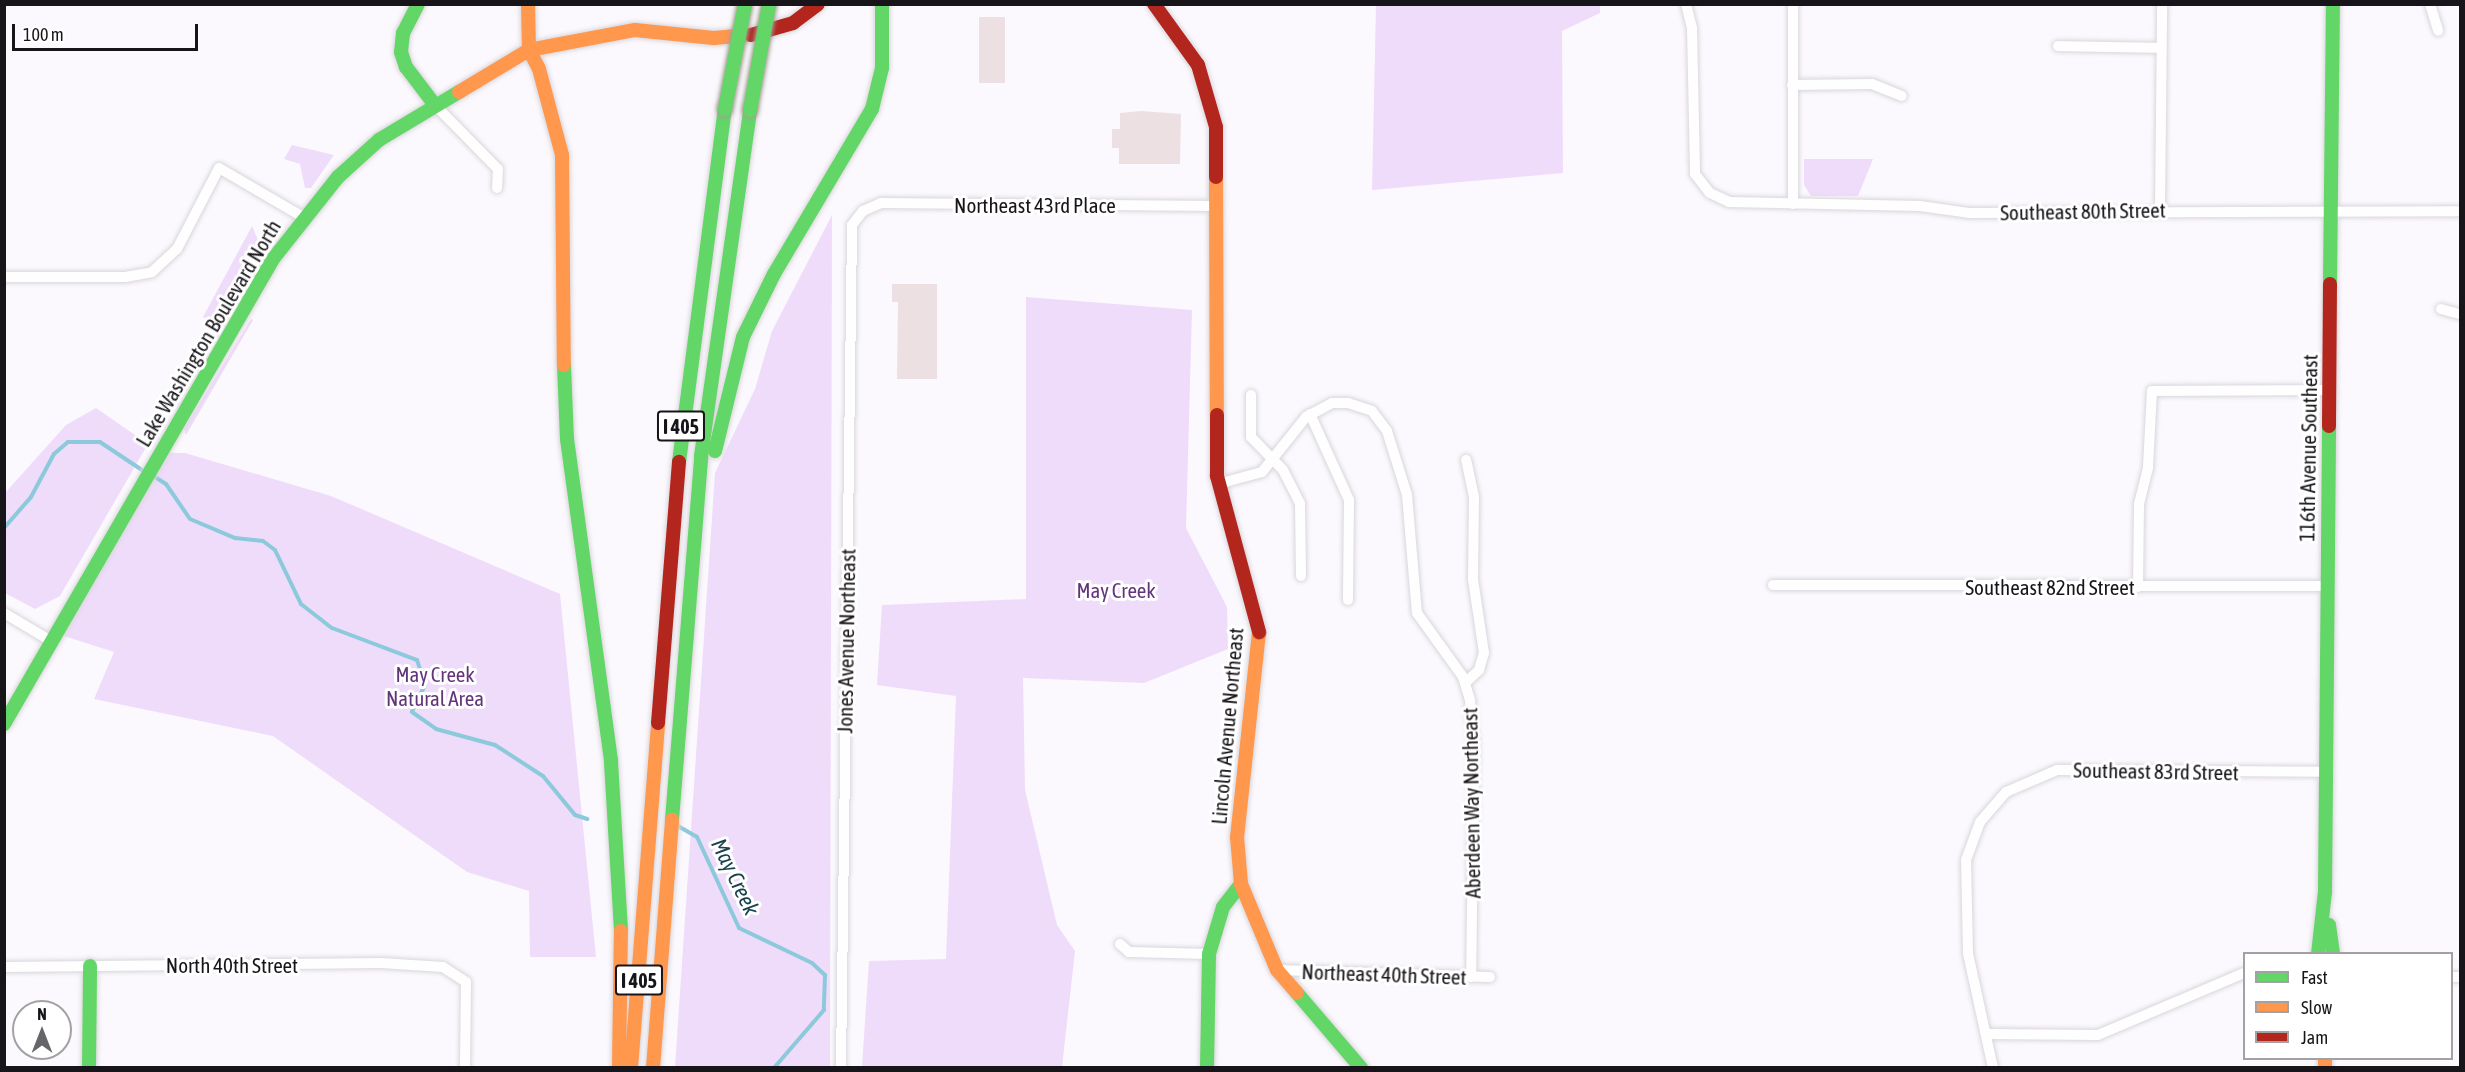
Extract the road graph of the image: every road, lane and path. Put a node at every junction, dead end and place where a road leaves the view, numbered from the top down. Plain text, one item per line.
1 (418, 4) edge
2 (528, 4) edge
3 (745, 4) edge
4 (769, 4) edge
5 (818, 4) edge
6 (882, 4) edge
7 (1154, 4) edge
8 (1686, 4) edge
9 (1792, 4) edge
10 (2162, 4) edge
11 (2333, 4) edge
12 (2430, 4) edge
13 (2438, 31) dead end
14 (2058, 46) dead end
15 (2161, 48) junction
16 (529, 50) junction
17 (1792, 85) junction
18 (1902, 96) dead end
19 (435, 105) junction
20 (496, 188) dead end
21 (1793, 204) junction
22 (1217, 206) junction
23 (2332, 209) junction
24 (2160, 210) junction
25 (2460, 211) edge
26 (303, 217) junction
27 (857, 217) joint
28 (4, 277) edge
29 (2441, 309) dead end
30 (2460, 315) edge
31 (2330, 390) junction
32 (1251, 395) dead end
33 (1310, 414) junction
34 (1466, 460) dead end
35 (1274, 461) junction
36 (1218, 484) junction
37 (1301, 576) dead end
38 (1773, 585) dead end
39 (2328, 586) junction
40 (2138, 587) junction
41 (1348, 600) dead end
42 (4, 613) edge
43 (51, 641) junction
44 (686, 643) junction
45 (1465, 683) junction
46 (4, 724) edge
47 (2325, 772) junction
48 (1241, 884) junction
49 (2325, 892) junction
50 (1119, 944) dead end
51 (2318, 952) edge
52 (2333, 952) edge
53 (1209, 954) junction
54 (90, 966) junction
55 (4, 967) edge
56 (1277, 970) junction
57 (2243, 973) edge
58 (1471, 977) junction
59 (1490, 977) dead end
60 (1986, 1034) junction
61 (89, 1068) edge
62 (465, 1068) edge
63 (619, 1068) edge
64 (631, 1068) edge
65 (653, 1068) edge
66 (841, 1068) edge
67 (1207, 1068) edge
68 (1361, 1068) edge
69 (1993, 1068) edge

1 - 19 main road
2 - 16 main road
3 - 64 main road, I 405, bridge
4 - 44 main road, I 405, bridge
5 - 16 main road, Lake Washington Boulevard North
6 - 44 main road
7 - 22 main road, Lincoln Avenue Northeast
8 - 21 street, Southeast 80th Street
9 - 17 street
10 - 15 street
11 - 23 main road, 116th Avenue Southeast
12 - 13 street
14 - 15 street
15 - 24 street
16 - 19 main road, Lake Washington Boulevard North
16 - 63 main road
17 - 18 street
17 - 21 street
19 - 20 street
19 - 26 main road, Lake Washington Boulevard North
21 - 24 street, Southeast 80th Street
22 - 27 street, Northeast 43rd Place
22 - 36 main road, Lincoln Avenue Northeast
23 - 24 street, Southeast 80th Street
23 - 25 street, Southeast 80th Street
23 - 31 main road, 116th Avenue Southeast
26 - 28 street
26 - 43 main road, Lake Washington Boulevard North
27 - 66 street, Jones Avenue Northeast
29 - 30 street
31 - 39 main road, 116th Avenue Southeast
31 - 40 street
32 - 35 street
33 - 35 street
33 - 41 street
33 - 45 street, Aberdeen Way Northeast
34 - 45 street
35 - 36 street
35 - 37 street
36 - 48 main road, Lincoln Avenue Northeast
38 - 40 street, Southeast 82nd Street
39 - 40 street, Southeast 82nd Street
39 - 47 main road, 116th Avenue Southeast
42 - 43 street
43 - 46 main road, Lake Washington Boulevard North
44 - 65 main road, I 405
45 - 58 street, Aberdeen Way Northeast
47 - 49 main road, 116th Avenue Southeast
47 - 60 street, Southeast 83rd Street
48 - 53 main road
48 - 56 main road, Lincoln Avenue Northeast
49 - 51 main road, 116th Avenue Southeast
49 - 52 main road, 116th Avenue Southeast
50 - 53 street
53 - 67 main road
54 - 55 street, North 40th Street
54 - 61 main road
54 - 62 street, North 40th Street
56 - 58 street, Northeast 40th Street
56 - 68 main road, Lincoln Avenue Northeast
57 - 60 street
58 - 59 street, Northeast 40th Street
60 - 69 street

